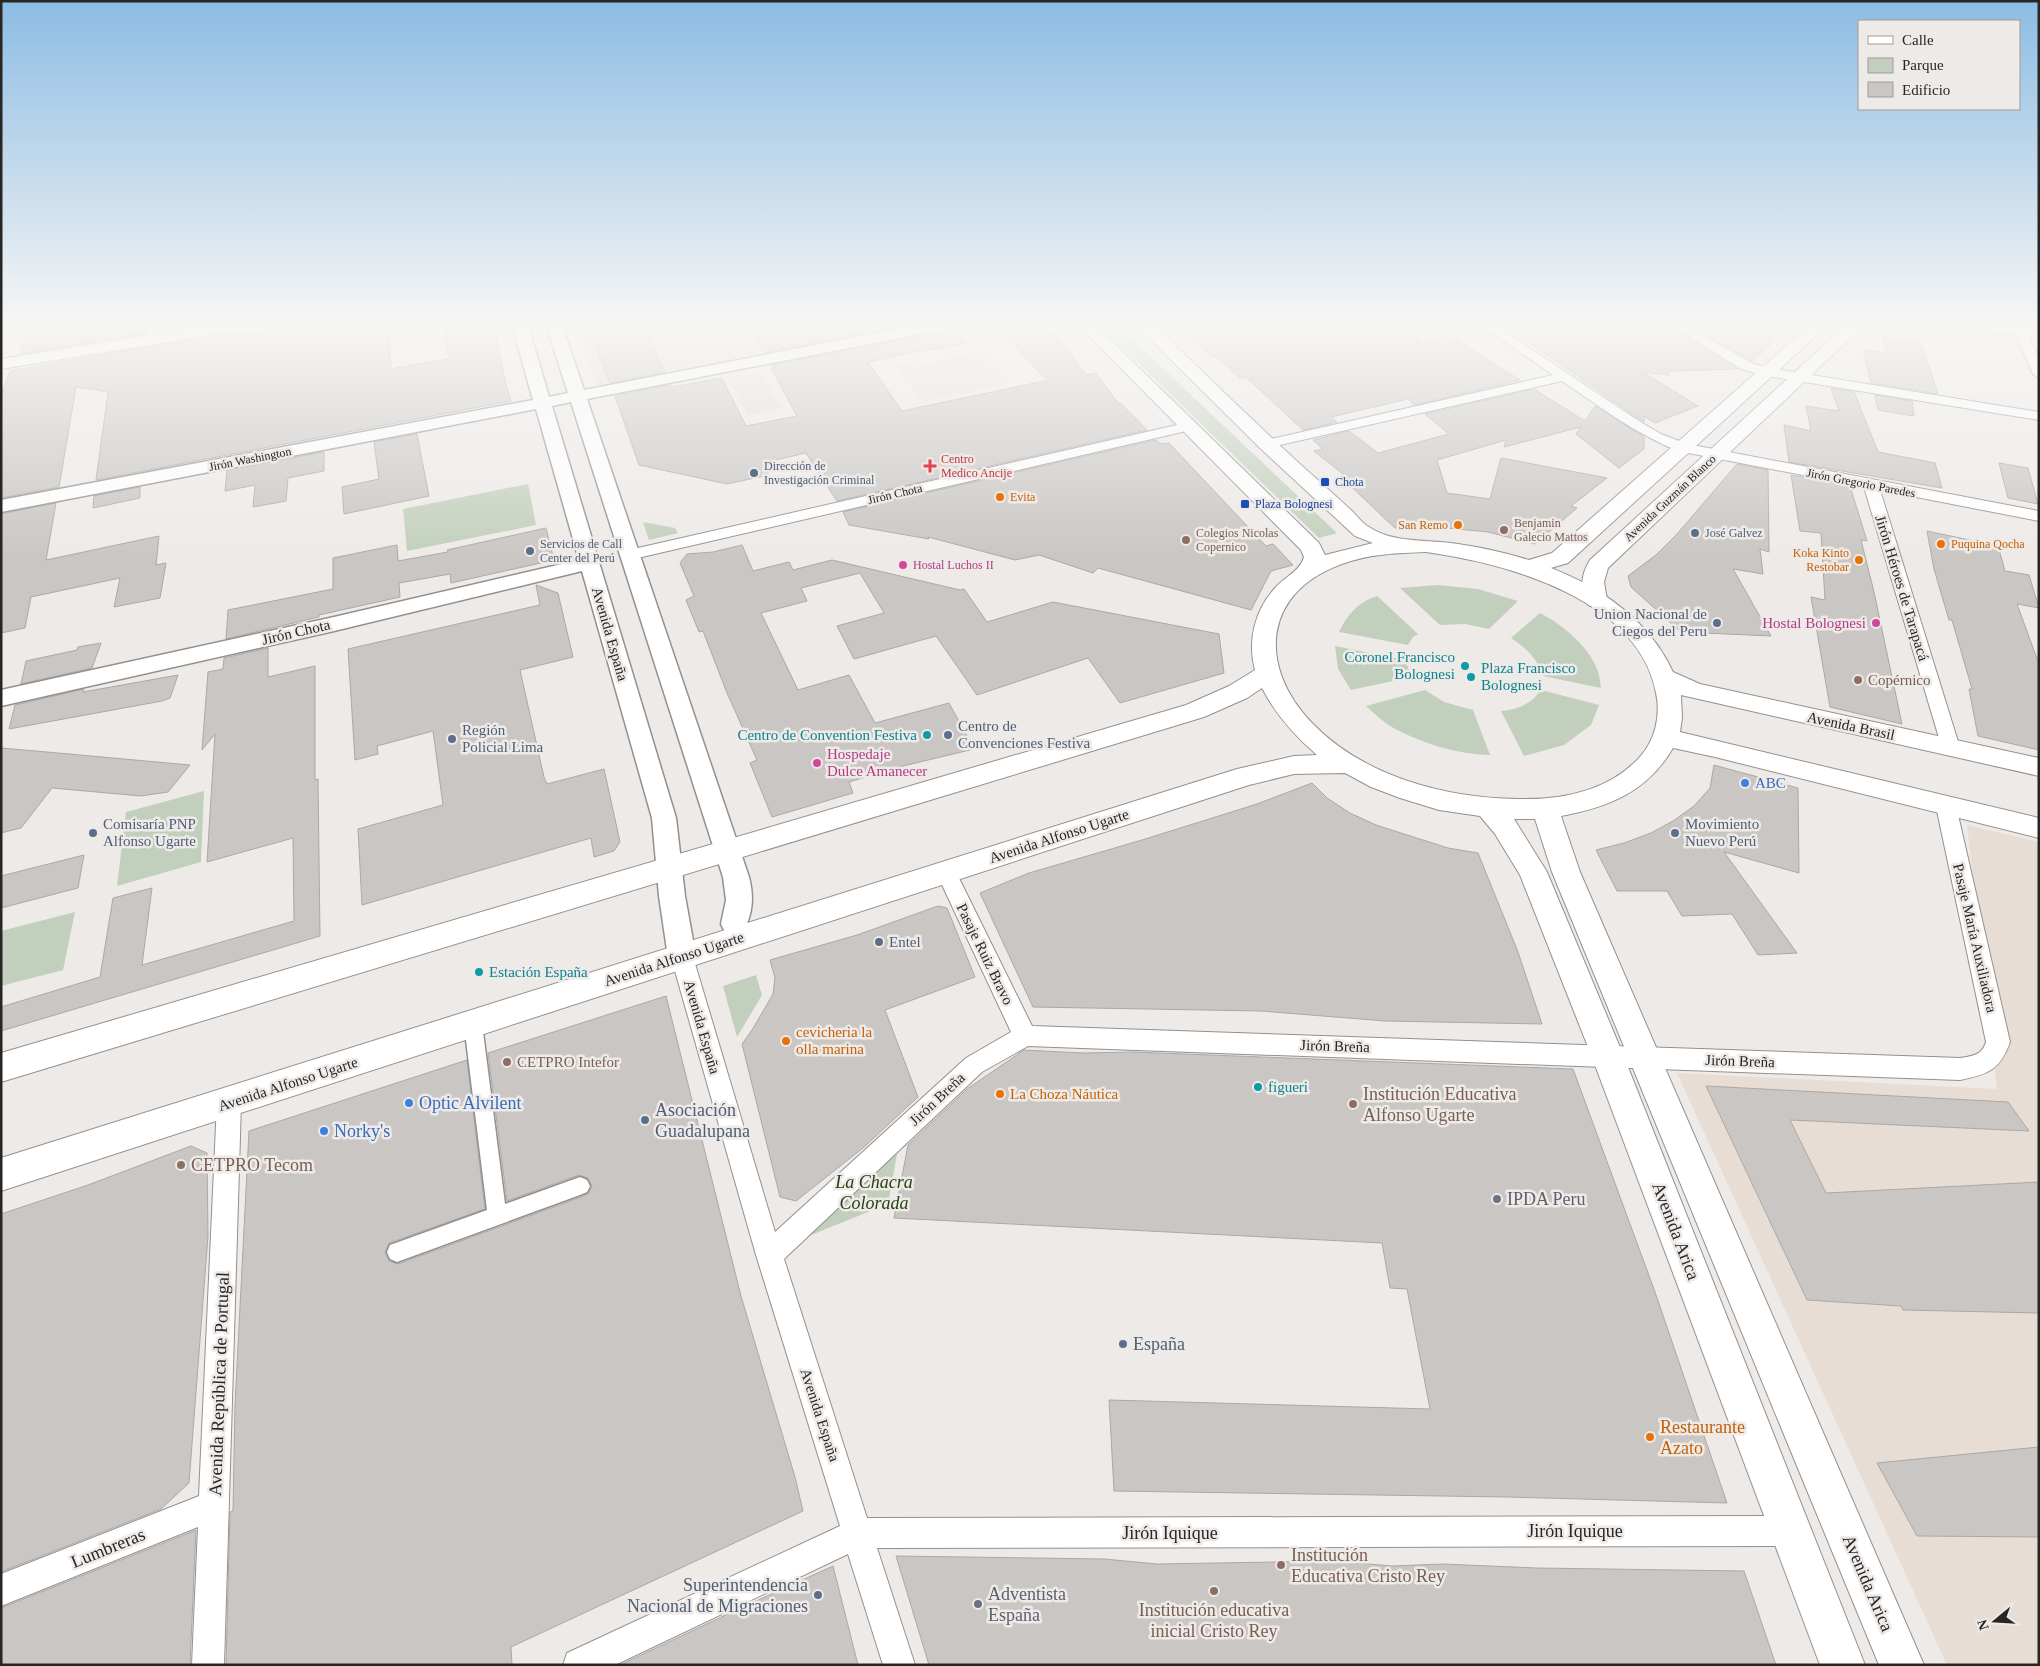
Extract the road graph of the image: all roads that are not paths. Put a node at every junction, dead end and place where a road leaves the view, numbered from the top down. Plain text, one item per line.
1 (547, 402) edge
2 (543, 403) edge
3 (575, 403) edge
4 (1166, 403) edge
5 (1224, 403) edge
6 (1450, 403) edge
7 (1602, 403) edge
8 (1732, 403) edge
9 (1773, 403) edge
10 (1956, 403) edge
11 (2039, 416) edge
12 (1190, 426) junction
13 (1267, 444) junction
14 (1683, 448) junction
15 (1716, 455) junction
16 (1871, 485) junction
17 (1, 506) edge
18 (2039, 516) edge
19 (1400, 546) junction
20 (629, 555) junction
21 (590, 563) junction
22 (1530, 567) junction
23 (1311, 570) junction
24 (1596, 600) junction
25 (1266, 673) junction
26 (1664, 678) junction
27 (1, 698) edge
28 (1666, 738) junction
29 (1951, 748) junction
30 (1350, 764) junction
31 (2039, 768) edge
32 (1946, 806) junction
33 (1488, 808) junction
34 (1545, 808) junction
35 (2039, 828) edge
36 (728, 851) junction
37 (669, 868) junction
38 (946, 872) junction
39 (734, 924) dead end
40 (682, 957) junction
41 (473, 1024) junction
42 (1024, 1036) junction
43 (1608, 1057) junction
44 (1646, 1058) junction
45 (1984, 1065) joint
46 (1, 1068) edge
47 (229, 1103) junction
48 (1, 1175) edge
49 (580, 1186) dead end
50 (497, 1216) junction
51 (398, 1252) dead end
52 (769, 1255) junction
53 (214, 1505) junction
54 (1792, 1531) junction
55 (858, 1534) junction
56 (1, 1590) edge
57 (208, 1665) edge
58 (579, 1665) edge
59 (899, 1665) edge
60 (1844, 1665) edge
61 (1902, 1665) edge

1 - 21 street, Avenida España
2 - 17 street, Jirón Washington
3 - 20 street
4 - 12 main road
5 - 13 main road
6 - 13 street
7 - 14 street, Jirón Gregorio Paredes
8 - 14 main road, Avenida Guzmán Blanco
9 - 15 main road, Avenida Guzmán Blanco
10 - 11 street
12 - 20 street, Jirón Chota
12 - 23 main road
13 - 19 main road
14 - 15 street, Jirón Gregorio Paredes
14 - 22 main road, Avenida Guzmán Blanco
15 - 16 street, Jirón Gregorio Paredes
15 - 24 main road, Avenida Guzmán Blanco
16 - 18 street, Jirón Gregorio Paredes
16 - 29 street, Jirón Héroes de Tarapacá
19 - 22 main road
19 - 23 main road
20 - 36 street
21 - 27 street, Jirón Chota
21 - 37 street, Avenida España
22 - 24 main road
23 - 25 main road
24 - 26 main road
25 - 30 main road
25 - 36 main road
26 - 28 main road
26 - 29 main road, Avenida Brasil
28 - 32 main road
28 - 34 main road
29 - 31 main road, Avenida Brasil
30 - 33 main road
30 - 38 main road, Avenida Alfonso Ugarte
32 - 35 main road
32 - 45 street, Pasaje María Auxiliadora
33 - 34 main road
33 - 43 main road, Avenida Arica
34 - 44 main road, Avenida Arica
36 - 37 main road
36 - 39 street
37 - 40 street, Avenida España
37 - 46 main road
38 - 40 main road, Avenida Alfonso Ugarte
38 - 42 street, Pasaje Ruiz Bravo
40 - 41 main road, Avenida Alfonso Ugarte
40 - 52 street, Avenida España
41 - 47 main road, Avenida Alfonso Ugarte
41 - 50 street
42 - 43 street, Jirón Breña
42 - 52 street, Jirón Breña
43 - 44 street, Jirón Breña
43 - 54 main road, Avenida Arica
44 - 45 street, Jirón Breña
44 - 61 main road, Avenida Arica
47 - 48 main road, Avenida Alfonso Ugarte
47 - 53 street, Avenida República de Portugal
49 - 50 street
50 - 51 street
52 - 55 street, Avenida España
53 - 56 street, Lumbreras
53 - 57 street, Avenida República de Portugal
54 - 55 street, Jirón Iquique
54 - 60 main road, Avenida Arica
55 - 58 street, Jirón Iquique
55 - 59 street, Avenida España

